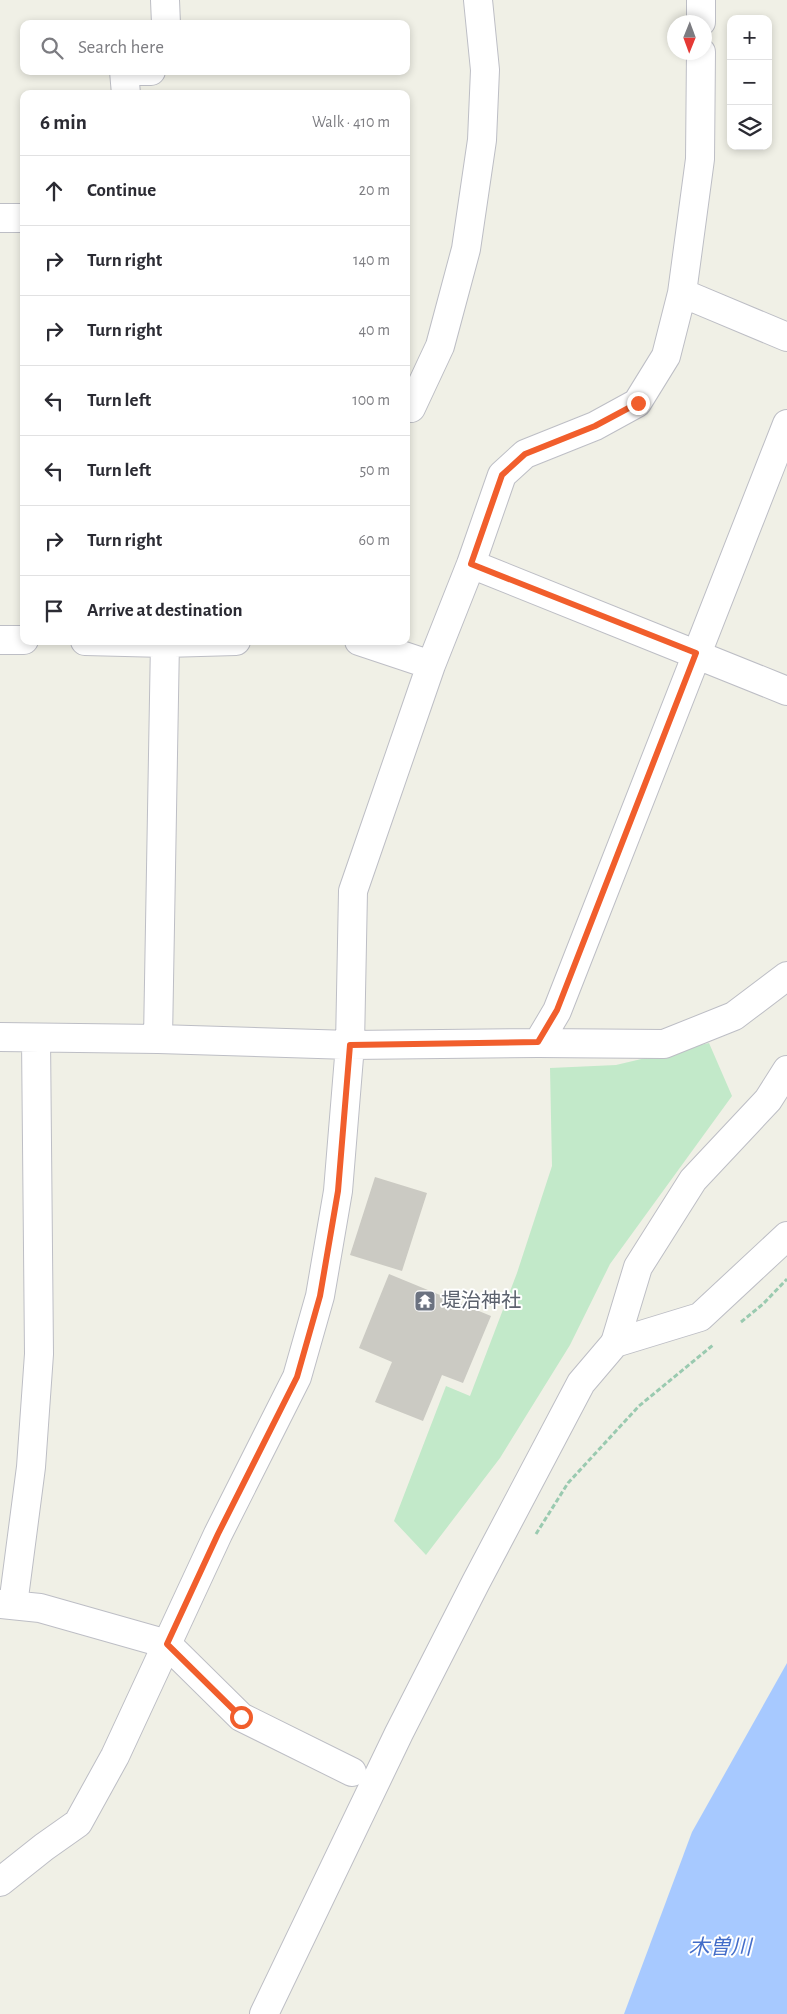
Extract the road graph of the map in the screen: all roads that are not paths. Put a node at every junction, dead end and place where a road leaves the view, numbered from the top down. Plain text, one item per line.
1 (165, 0) edge
2 (478, 0) edge
3 (702, 0) edge
4 (701, 15) edge
5 (166, 20) edge
6 (701, 60) edge
7 (124, 75) edge
8 (126, 90) edge
9 (0, 218) edge
10 (20, 218) edge
11 (682, 293) junction
12 (787, 337) edge
13 (411, 408) dead end
14 (787, 424) edge
15 (471, 564) junction
16 (0, 640) edge
17 (20, 640) edge
18 (165, 645) edge
19 (371, 645) edge
20 (696, 653) junction
21 (431, 665) junction
22 (787, 691) edge
23 (787, 976) edge
24 (0, 1037) edge
25 (36, 1038) junction
26 (158, 1039) junction
27 (538, 1042) junction
28 (350, 1045) junction
29 (787, 1070) edge
30 (787, 1236) edge
31 (615, 1342) junction
32 (6, 1605) edge
33 (167, 1644) junction
34 (352, 1772) dead end
35 (0, 1882) edge
36 (262, 2010) edge

1 - 5 street
2 - 13 street
3 - 4 street
6 - 11 street
7 - 8 street
9 - 10 street
11 - 12 street
11 - 15 street
14 - 20 street
15 - 20 street
15 - 21 street
16 - 17 street
18 - 26 street
19 - 21 street
20 - 22 street
20 - 27 street
21 - 28 street
23 - 27 street
24 - 25 street
25 - 26 street
25 - 32 street
26 - 28 street
27 - 28 street
28 - 33 street
29 - 31 street
30 - 31 street
31 - 36 street
32 - 33 street
33 - 34 street
33 - 35 street

